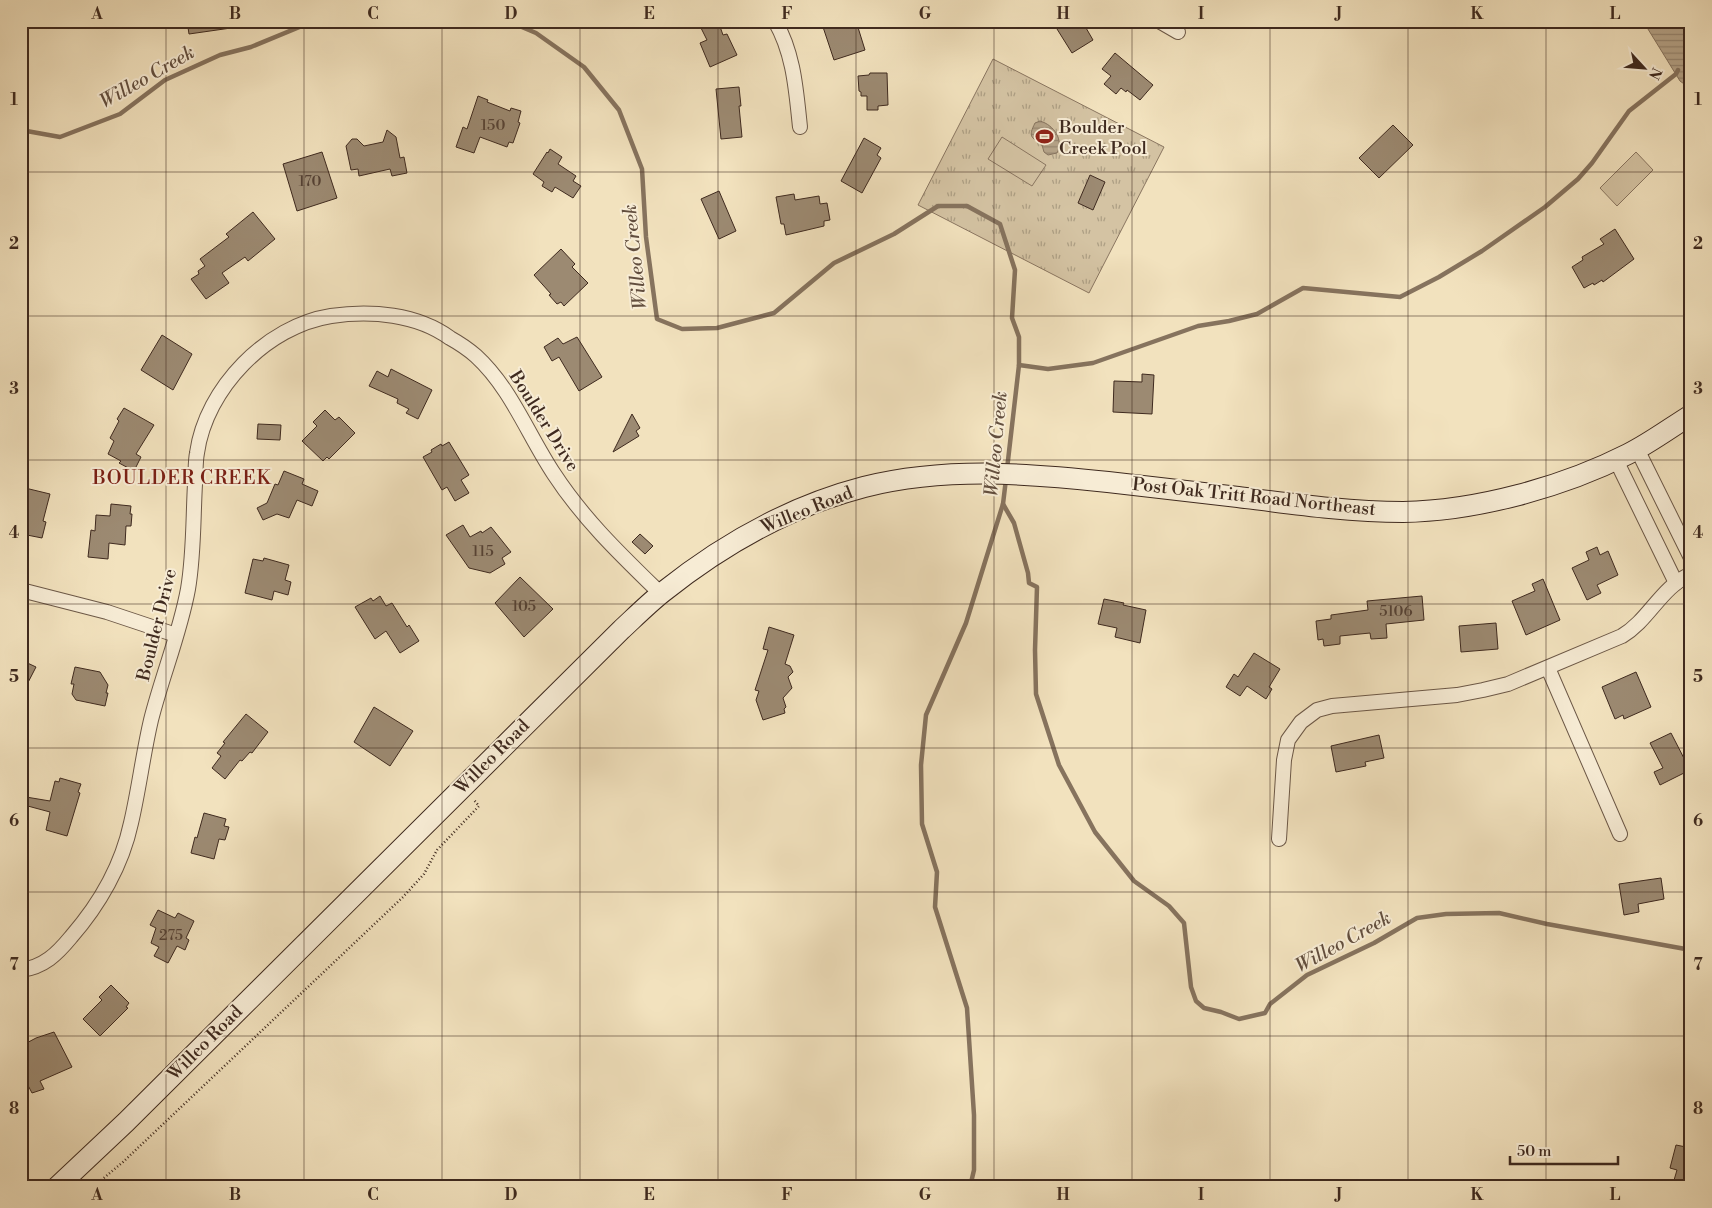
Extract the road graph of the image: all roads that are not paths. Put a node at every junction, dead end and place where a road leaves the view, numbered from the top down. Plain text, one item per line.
1 (775, 21) edge
2 (1159, 21) edge
3 (1178, 32) dead end
4 (800, 127) dead end
5 (1691, 415) edge
6 (1637, 449) junction
7 (1616, 460) junction
8 (1008, 473) joint
9 (1691, 558) edge
10 (1691, 574) edge
11 (1676, 583) junction
12 (21, 590) edge
13 (661, 594) junction
14 (176, 636) junction
15 (1548, 668) junction
16 (1620, 834) dead end
17 (1279, 839) dead end
18 (21, 970) edge
19 (57, 1187) edge

1 - 4 street
2 - 3 street
5 - 6 street, Post Oak Tritt Road Northeast
6 - 7 street, Post Oak Tritt Road Northeast
6 - 9 street
7 - 8 street, Post Oak Tritt Road Northeast
7 - 11 street
8 - 13 street, Willeo Road
10 - 11 street
11 - 15 street
12 - 14 street
13 - 14 street, Boulder Drive
13 - 19 street, Willeo Road
14 - 18 street, Boulder Drive
15 - 16 street
15 - 17 street

